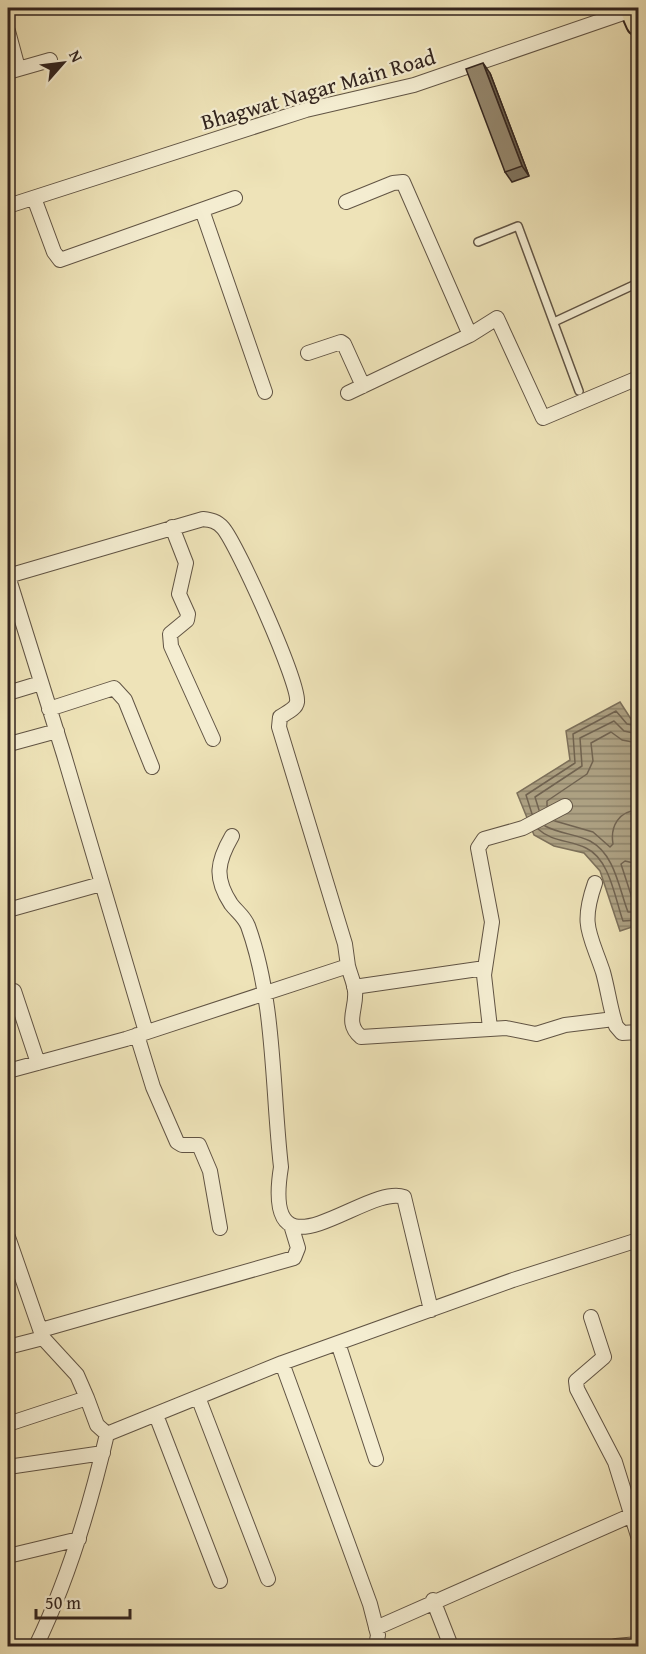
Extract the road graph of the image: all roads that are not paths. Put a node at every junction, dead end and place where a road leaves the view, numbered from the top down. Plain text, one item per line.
1 (635, 12) edge
2 (8, 31) edge
3 (50, 60) dead end
4 (13, 70) edge
5 (34, 198) junction
6 (235, 198) dead end
7 (346, 202) dead end
8 (8, 206) edge
9 (202, 210) junction
10 (478, 242) dead end
11 (639, 283) edge
12 (554, 322) junction
13 (470, 335) junction
14 (308, 353) dead end
15 (639, 378) edge
16 (363, 386) junction
17 (579, 391) dead end
18 (266, 392) dead end
19 (348, 393) dead end
20 (172, 527) junction
21 (8, 576) edge
22 (41, 683) junction
23 (8, 693) edge
24 (50, 709) junction
25 (57, 731) junction
26 (213, 740) dead end
27 (13, 743) dead end
28 (152, 767) dead end
29 (565, 806) dead end
30 (231, 836) dead end
31 (595, 883) dead end
32 (101, 884) junction
33 (8, 910) edge
34 (348, 966) junction
35 (485, 968) junction
36 (354, 987) junction
37 (14, 991) dead end
38 (263, 993) junction
39 (614, 1019) junction
40 (490, 1028) junction
41 (639, 1032) edge
42 (141, 1034) junction
43 (38, 1063) junction
44 (8, 1071) edge
45 (291, 1225) junction
46 (220, 1228) dead end
47 (8, 1237) edge
48 (639, 1240) edge
49 (430, 1310) junction
50 (591, 1317) dead end
51 (42, 1334) junction
52 (338, 1343) junction
53 (8, 1347) edge
54 (282, 1363) junction
55 (198, 1397) junction
56 (87, 1398) junction
57 (156, 1415) junction
58 (8, 1424) edge
59 (108, 1434) junction
60 (103, 1453) junction
61 (376, 1458) dead end
62 (8, 1467) edge
63 (632, 1515) junction
64 (639, 1536) edge
65 (79, 1539) junction
66 (8, 1556) edge
67 (268, 1579) dead end
68 (220, 1581) dead end
69 (433, 1600) junction
70 (376, 1628) junction
71 (639, 1644) edge
72 (36, 1647) edge
73 (376, 1647) edge
74 (451, 1647) edge
75 (616, 1647) edge

1 - 5 street, Bhagwat Nagar Main Road
2 - 4 street
3 - 4 street
5 - 8 street, Bhagwat Nagar Main Road
5 - 9 street
6 - 9 street
7 - 13 street
9 - 18 street
10 - 12 lane
11 - 12 lane
12 - 17 lane
13 - 15 street
13 - 16 street
14 - 16 street
16 - 19 street
20 - 21 street
20 - 26 street
20 - 34 street
21 - 22 street
22 - 23 street
22 - 24 street
24 - 25 street
24 - 28 street
25 - 27 street
25 - 32 street
29 - 35 street
30 - 38 street
31 - 39 street
32 - 33 street
32 - 42 street
34 - 36 street
34 - 38 street
35 - 36 street
35 - 40 street
36 - 40 street
37 - 43 street
38 - 42 street
38 - 45 street
39 - 40 street
39 - 41 street
42 - 43 street
42 - 46 street
43 - 44 street
45 - 49 street
45 - 51 street
47 - 51 street
48 - 49 street
49 - 52 street
50 - 63 street
51 - 53 street
51 - 56 street
52 - 54 street
52 - 61 street
54 - 55 street
54 - 70 street
55 - 57 street
55 - 67 street
56 - 58 street
56 - 59 street
57 - 59 street
57 - 68 street
59 - 60 street
60 - 62 street
60 - 65 street
63 - 64 street
63 - 69 street
65 - 66 street
65 - 72 street
69 - 70 street
69 - 74 street
70 - 73 street
71 - 75 street

